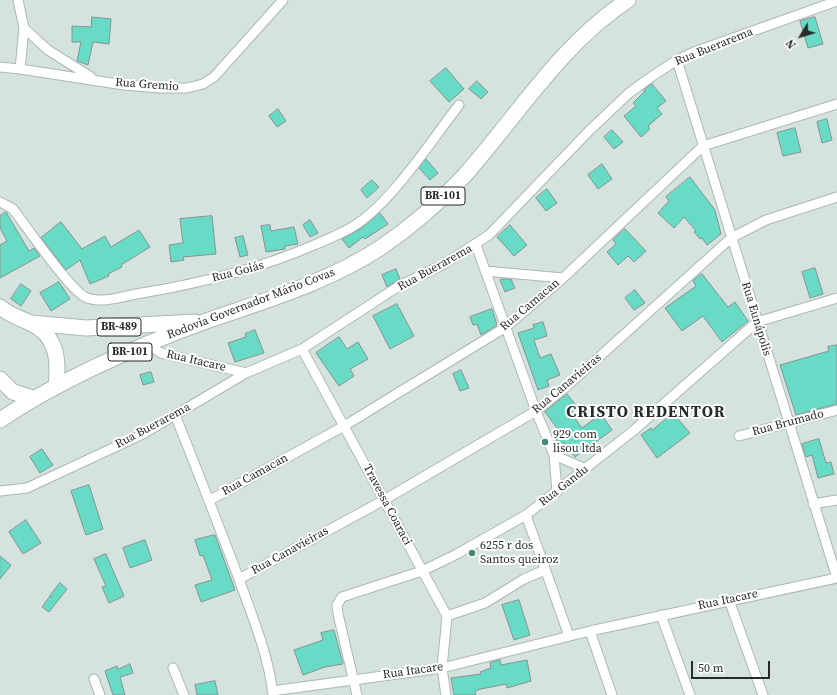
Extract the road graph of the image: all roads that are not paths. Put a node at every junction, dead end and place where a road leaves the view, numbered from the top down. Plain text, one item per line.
1 (18, 0) edge
2 (283, 0) edge
3 (628, 0) edge
4 (837, 1) edge
5 (24, 28) junction
6 (677, 60) junction
7 (0, 68) edge
8 (20, 69) junction
9 (95, 80) junction
10 (837, 104) edge
11 (459, 105) dead end
12 (703, 146) junction
13 (837, 197) edge
14 (0, 202) edge
15 (731, 238) junction
16 (476, 245) junction
17 (485, 271) junction
18 (563, 278) junction
19 (837, 298) edge
20 (0, 307) edge
21 (6, 318) edge
22 (206, 322) junction
23 (757, 322) junction
24 (31, 323) junction
25 (506, 327) junction
26 (147, 344) junction
27 (302, 349) junction
28 (246, 373) junction
29 (0, 379) edge
30 (56, 386) junction
31 (33, 398) junction
32 (837, 410) edge
33 (536, 412) junction
34 (175, 415) junction
35 (0, 420) edge
36 (788, 424) junction
37 (344, 426) junction
38 (739, 436) dead end
39 (554, 455) junction
40 (586, 469) junction
41 (0, 491) edge
42 (557, 492) junction
43 (210, 500) junction
44 (384, 500) junction
45 (837, 500) edge
46 (813, 504) junction
47 (526, 515) junction
48 (545, 570) junction
49 (422, 571) junction
50 (837, 578) edge
51 (239, 579) junction
52 (729, 600) junction
53 (661, 615) junction
54 (447, 616) junction
55 (590, 631) junction
56 (569, 636) junction
57 (173, 668) dead end
58 (442, 668) junction
59 (94, 679) dead end
60 (354, 680) junction
61 (272, 693) edge
62 (100, 695) edge
63 (184, 695) edge
64 (357, 695) edge
65 (446, 695) edge
66 (612, 695) edge
67 (690, 695) edge
68 (763, 695) edge

1 - 5 street
2 - 9 street, Rua Gremio
3 - 22 main road, Rodovia Governador Mário Covas / BR-101
4 - 6 street, Rua Buerarema
5 - 8 street
5 - 9 street
6 - 12 street, Rua Eunápolis
6 - 16 street, Rua Buerarema
7 - 8 street, Rua Gremio
8 - 9 street, Rua Gremio
10 - 12 street, Rua Camacan
11 - 14 street, Rua Goiás
12 - 15 street, Rua Eunápolis
12 - 18 street, Rua Camacan
13 - 15 street, Rua Canavieiras
15 - 23 street, Rua Eunápolis
15 - 33 street, Rua Canavieiras
16 - 17 street
16 - 27 street, Rua Buerarema
17 - 18 street
17 - 25 street
18 - 25 street, Rua Camacan
19 - 23 street, Rua Gandu
20 - 21 main road, BR-489
21 - 24 main road, BR-489
22 - 24 main road, BR-489
22 - 26 main road, Rodovia Governador Mário Covas / BR-101
23 - 36 street, Rua Eunápolis
23 - 40 street, Rua Gandu
24 - 30 main road, BR-489
25 - 33 street
25 - 37 street, Rua Camacan
26 - 28 street, Rua Itacare
26 - 30 main road, Rodovia Governador Mário Covas / BR-101
27 - 28 street, Rua Buerarema
27 - 37 street, Travessa Coaraci
28 - 34 street, Rua Buerarema
29 - 31 main road
30 - 31 main road, Rodovia Governador Mário Covas / BR-101
31 - 35 main road, Rodovia Governador Mário Covas / BR-101
32 - 36 street, Rua Brumado
33 - 39 street
33 - 44 street, Rua Canavieiras
34 - 41 street, Rua Buerarema
34 - 43 street, Rua Itacare
36 - 38 street, Rua Brumado
36 - 46 street, Rua Eunápolis
37 - 43 street, Rua Camacan
37 - 44 street, Travessa Coaraci
39 - 40 street
39 - 42 street
40 - 42 street, Rua Gandu
42 - 47 street, Rua Gandu
43 - 51 street, Rua Itacare
44 - 49 street, Travessa Coaraci
44 - 51 street, Rua Canavieiras
45 - 46 street
46 - 50 street, Rua Eunápolis
47 - 48 street
47 - 49 street, Rua Gandu
48 - 54 street
48 - 56 street
49 - 54 street, Travessa Coaraci
49 - 60 street, Rua Gandu
50 - 52 street, Rua Itacare
51 - 61 street, Rua Itacare
52 - 53 street, Rua Itacare
52 - 68 street
53 - 55 street, Rua Itacare
53 - 67 street
54 - 58 street
55 - 56 street, Rua Itacare
55 - 66 street
56 - 58 street, Rua Itacare
57 - 63 street
58 - 60 street, Rua Itacare
58 - 65 street
59 - 62 street
60 - 61 street, Rua Itacare
60 - 64 street

